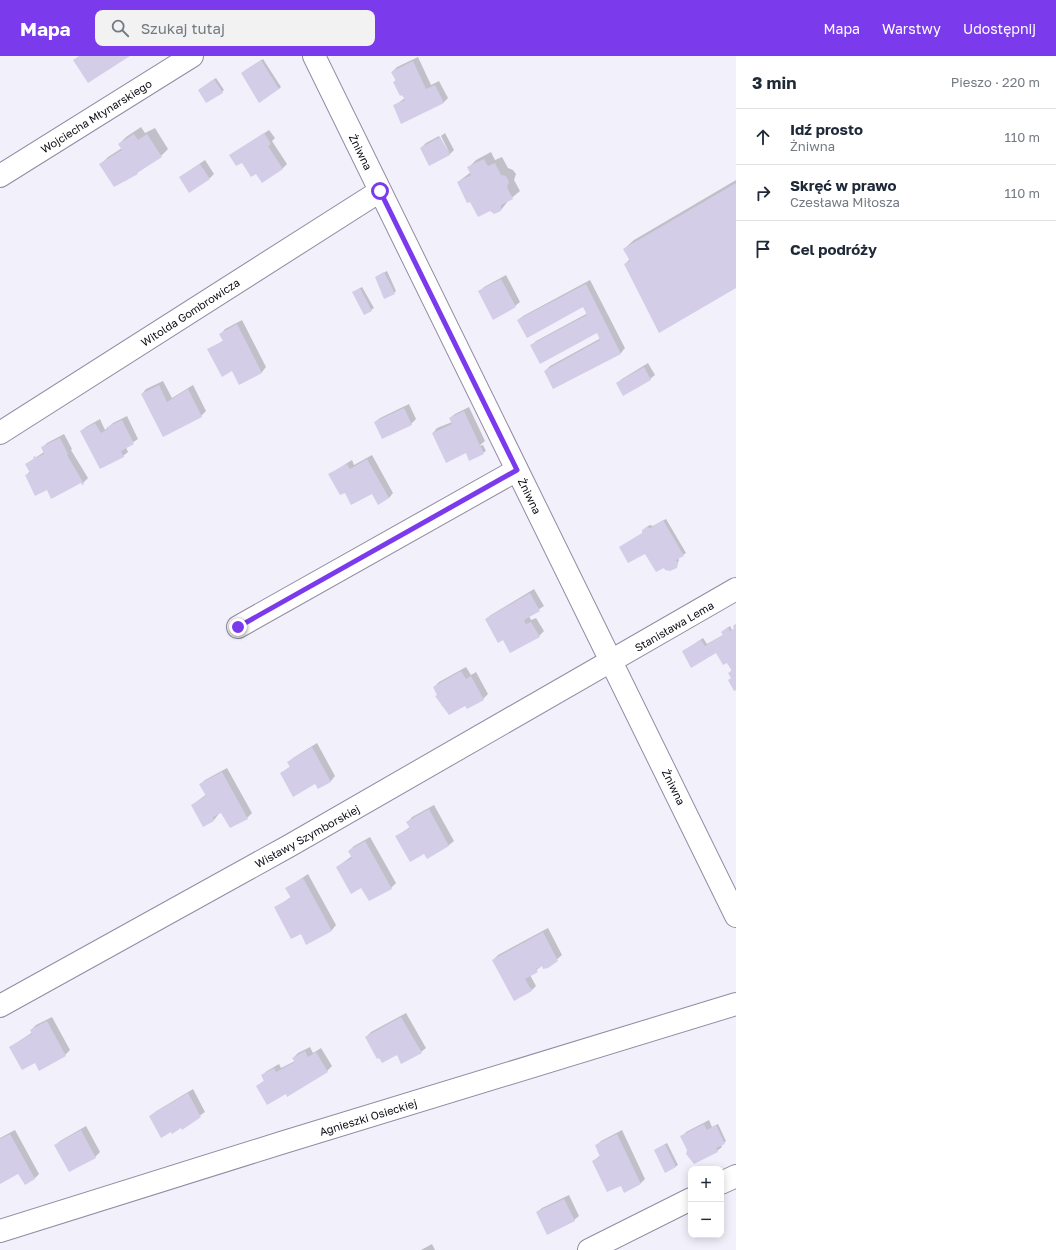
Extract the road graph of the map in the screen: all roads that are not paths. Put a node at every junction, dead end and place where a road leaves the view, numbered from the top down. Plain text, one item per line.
1 (192, 56) edge
2 (314, 56) edge
3 (0, 176) edge
4 (380, 191) junction
5 (0, 433) edge
6 (517, 470) junction
7 (736, 589) edge
8 (238, 627) dead end
9 (612, 662) junction
10 (731, 893) edge
11 (736, 916) edge
12 (736, 1004) edge
13 (0, 1006) edge
14 (736, 1176) edge
15 (724, 1182) edge
16 (688, 1200) edge
17 (0, 1231) edge
18 (589, 1250) edge

1 - 3 street, Wojciecha Młynarskiego
2 - 4 street, Żniwna
4 - 5 street, Witolda Gombrowicza
4 - 6 street, Żniwna
6 - 8 street
6 - 9 street, Żniwna
7 - 9 street, Stanisława Lema
9 - 10 street, Żniwna
9 - 13 street, Wisławy Szymborskiej
10 - 11 street, Żniwna
12 - 17 street, Agnieszki Osieckiej
14 - 15 street
16 - 18 street

